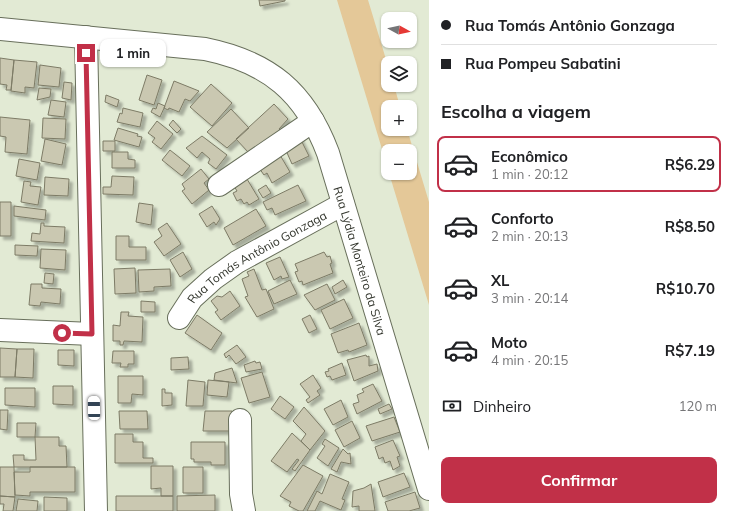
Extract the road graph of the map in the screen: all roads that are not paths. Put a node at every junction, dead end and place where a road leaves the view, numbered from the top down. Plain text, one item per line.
1 (0, 28) edge
2 (86, 37) junction
3 (313, 120) junction
4 (219, 185) dead end
5 (343, 204) junction
6 (179, 318) dead end
7 (0, 330) edge
8 (92, 334) junction
9 (240, 420) dead end
10 (429, 489) edge
11 (96, 511) edge
12 (244, 511) edge

1 - 2 street, Rua Lýdia Monteiro da Silva
2 - 3 street, Rua Lýdia Monteiro da Silva
2 - 8 street
3 - 4 street
3 - 5 street, Rua Lýdia Monteiro da Silva
5 - 6 street, Rua Tomás Antônio Gonzaga
5 - 10 street, Rua Lýdia Monteiro da Silva
7 - 8 street
8 - 11 street
9 - 12 street

